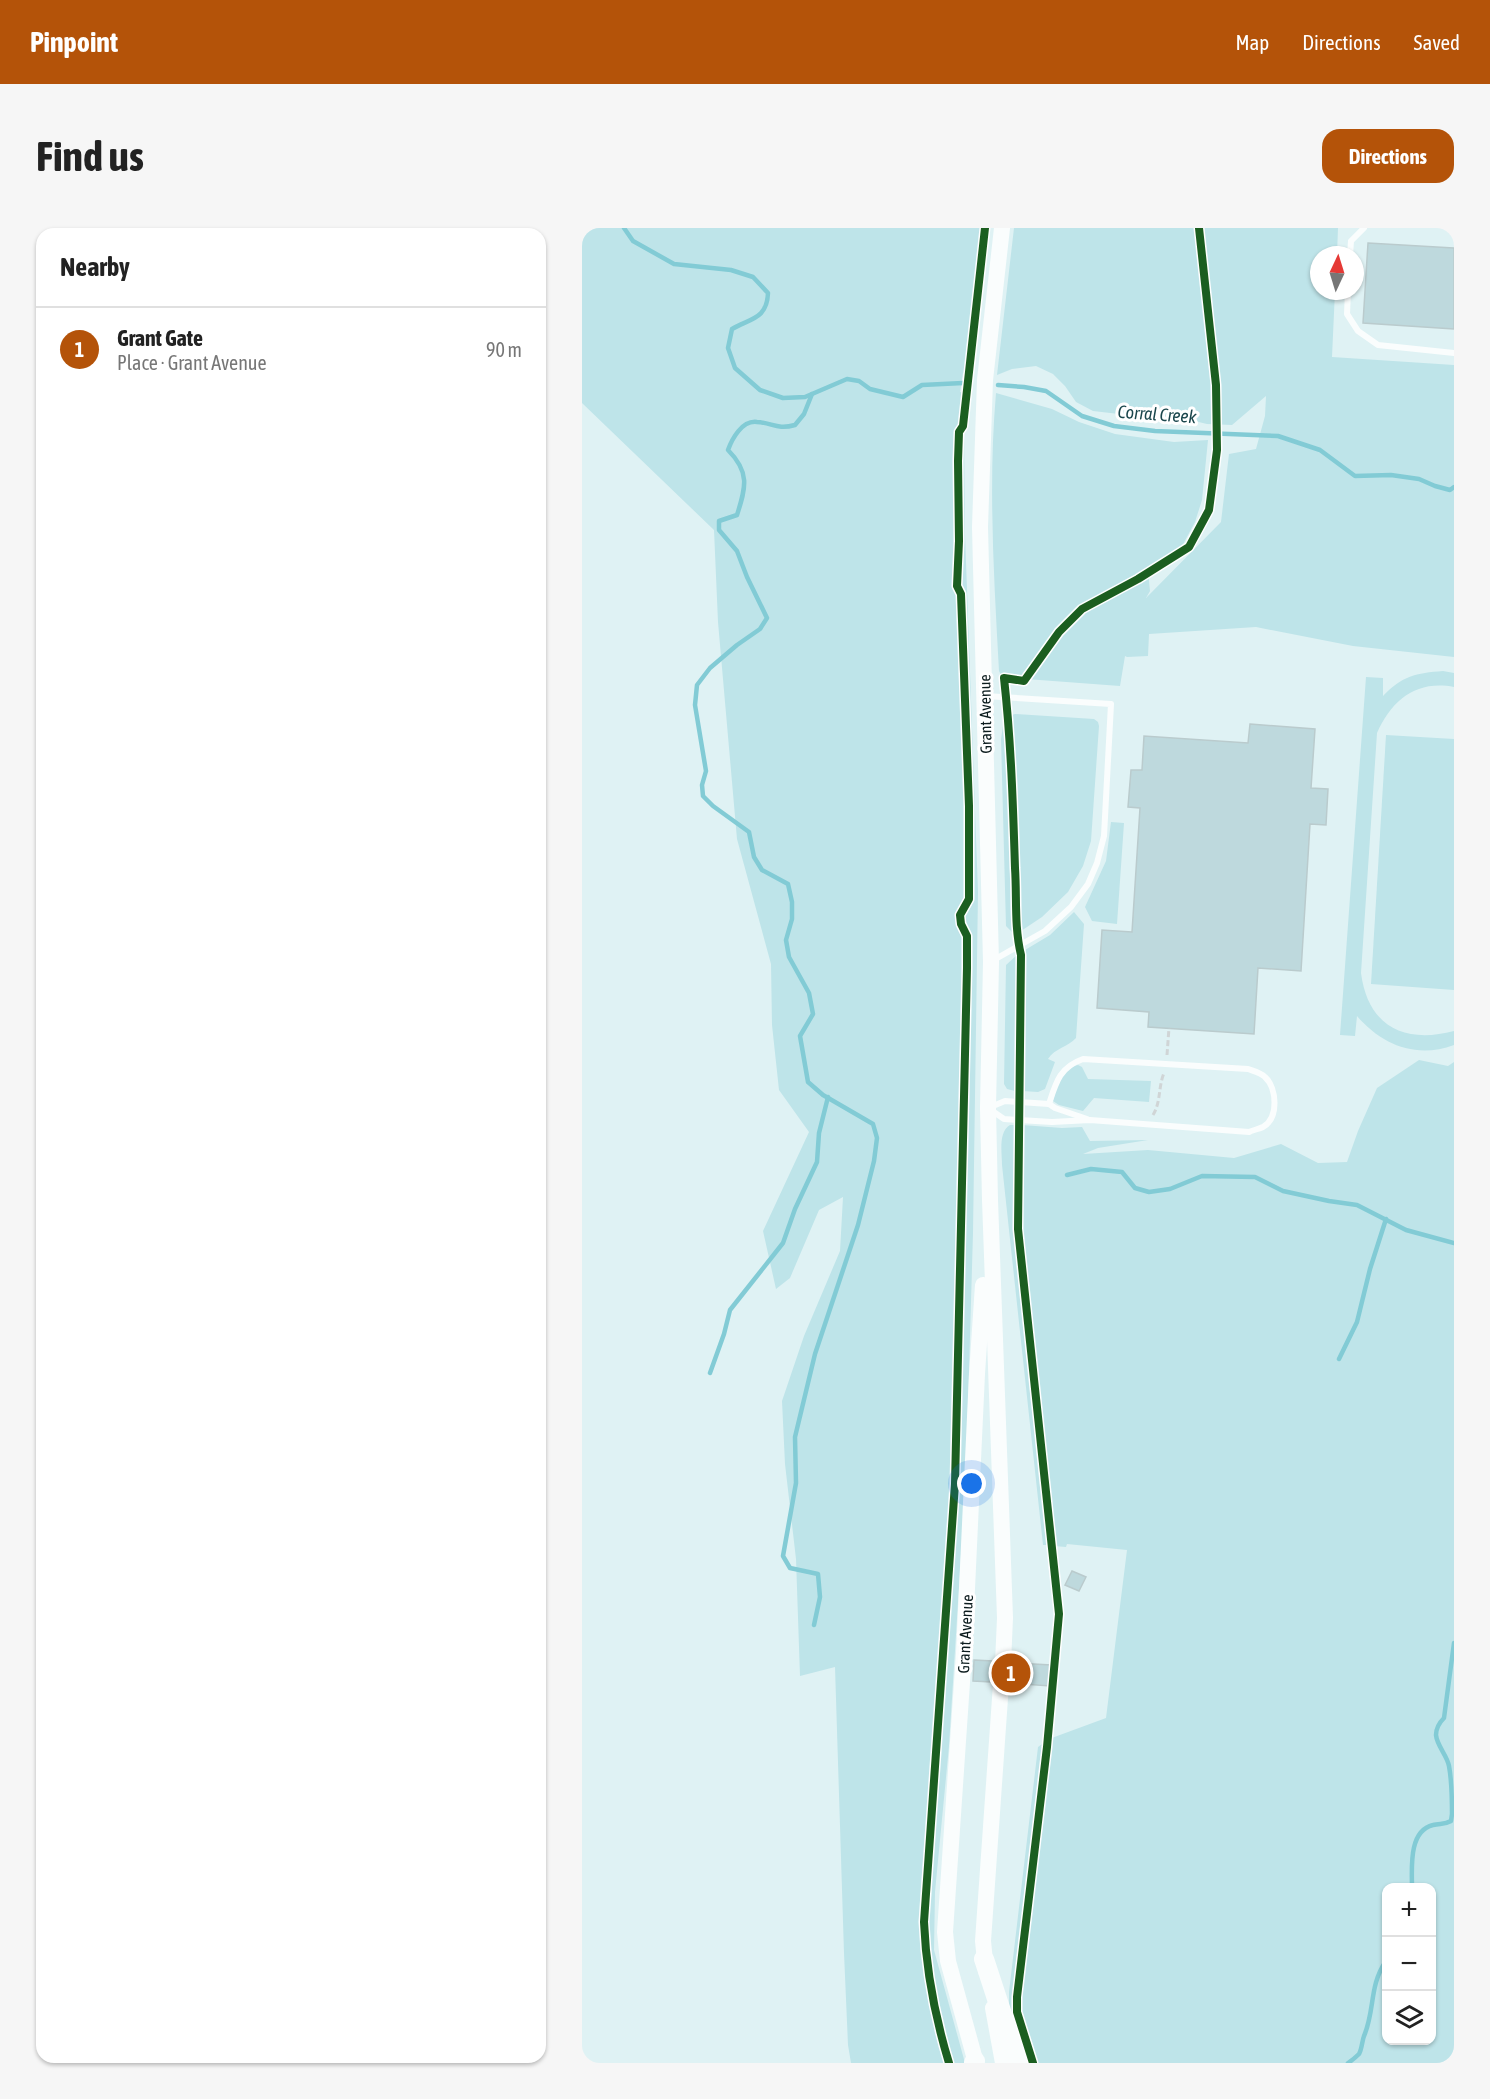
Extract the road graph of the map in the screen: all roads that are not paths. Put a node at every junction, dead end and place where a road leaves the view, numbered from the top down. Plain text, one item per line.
1 (1002, 228) edge
2 (1364, 228) edge
3 (1351, 246) edge
4 (1348, 300) edge
5 (1454, 353) edge
6 (984, 696) junction
7 (992, 962) junction
8 (1048, 1104) junction
9 (988, 1108) junction
10 (1090, 1120) junction
11 (990, 1200) junction
12 (1003, 1663) dead end
13 (1001, 1684) dead end
14 (984, 1959) junction
15 (975, 2062) edge
16 (1003, 2063) edge
17 (1018, 2063) edge

1 - 6 main road, Grant Avenue
2 - 3 lane
4 - 5 lane
6 - 7 main road, Grant Avenue
6 - 7 lane
7 - 9 main road, Grant Avenue
8 - 9 lane
8 - 10 lane
8 - 10 lane
9 - 10 lane
9 - 11 main road, Grant Avenue
11 - 12 main road, Grant Avenue
11 - 15 main road, Grant Avenue
13 - 14 main road
14 - 16 main road
14 - 17 highway

